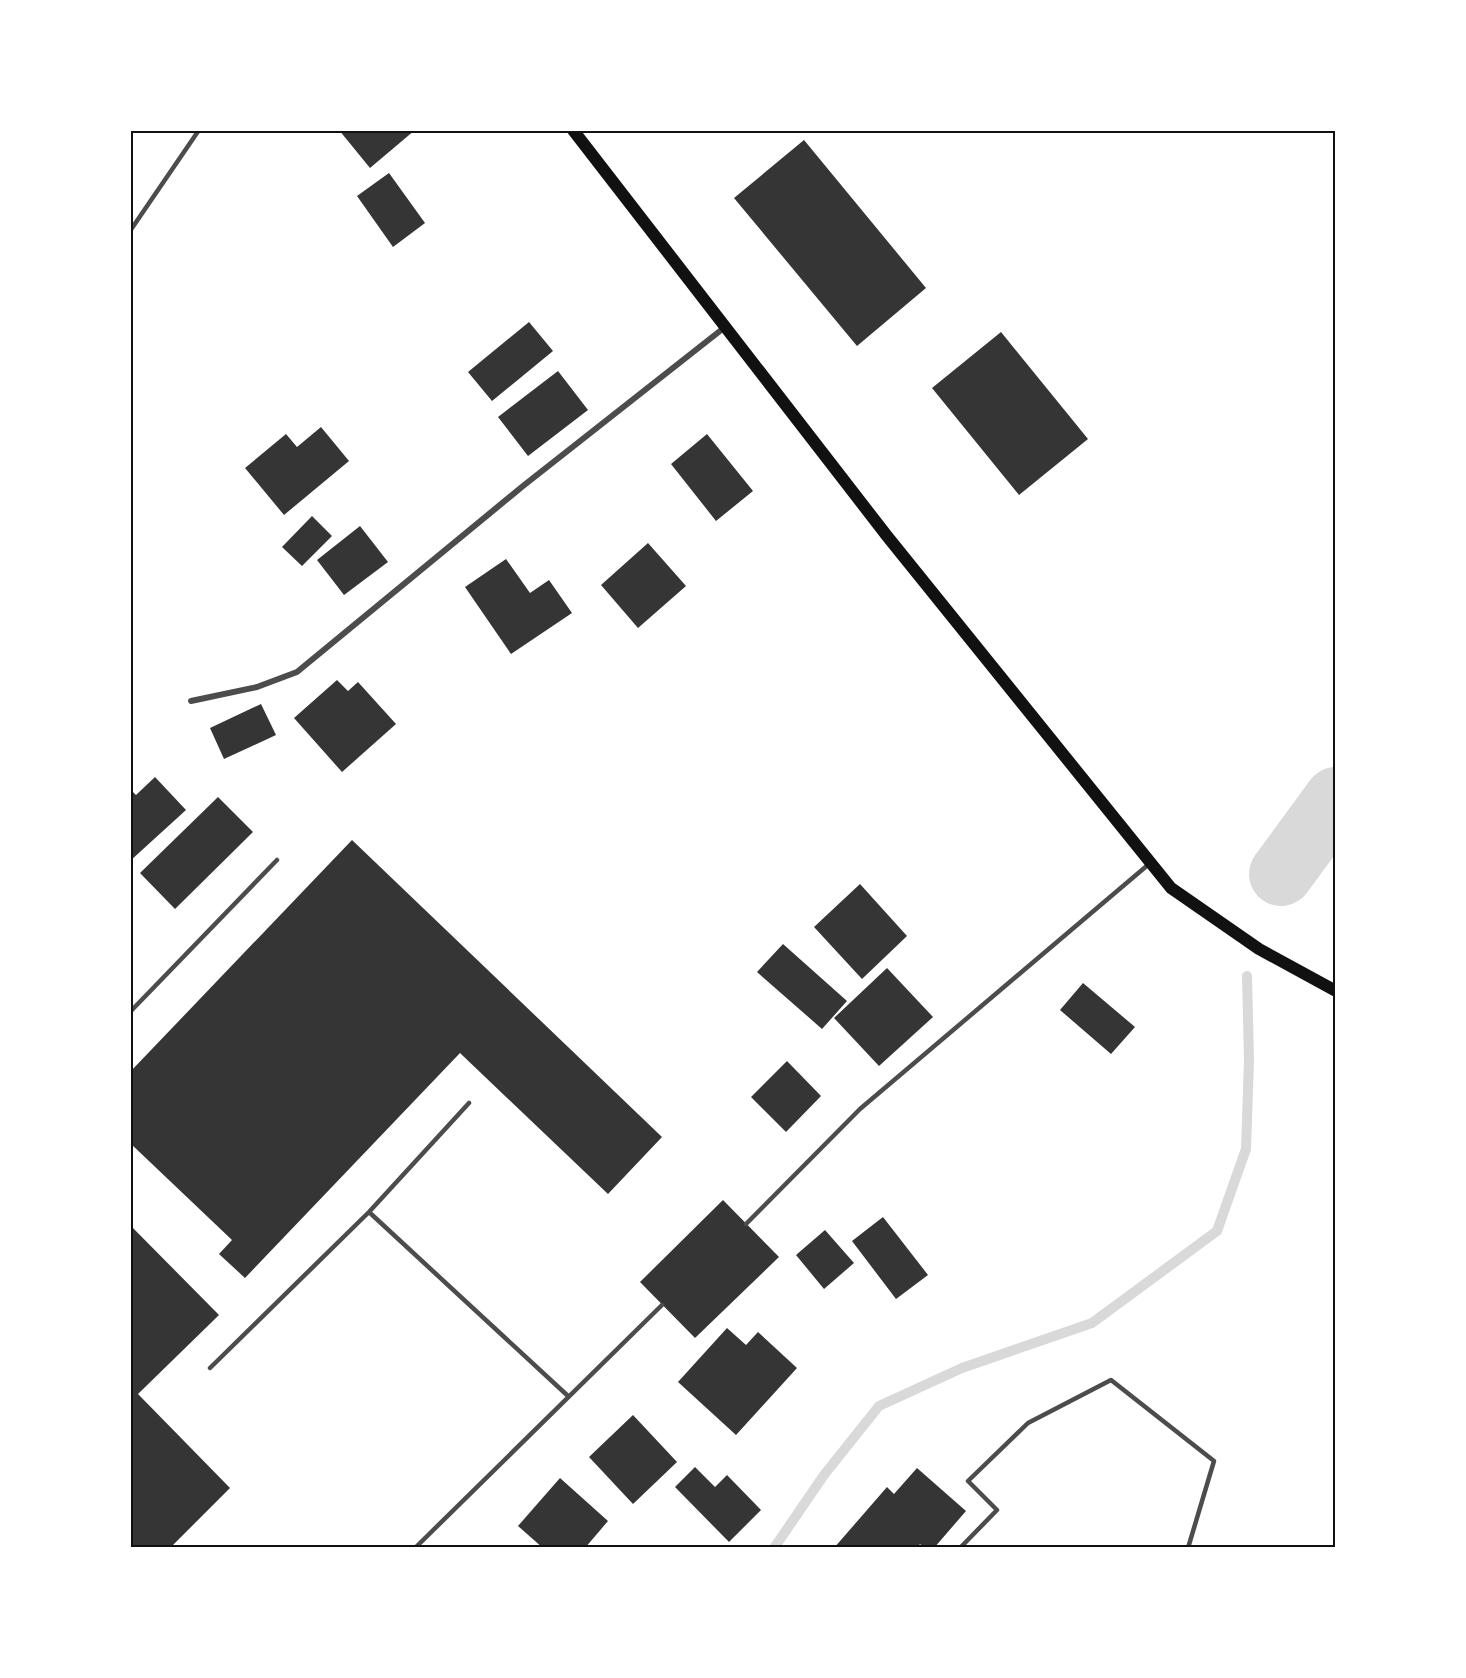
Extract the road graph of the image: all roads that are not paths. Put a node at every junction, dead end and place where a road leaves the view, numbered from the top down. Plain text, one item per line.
1 (199, 130) edge
2 (573, 130) edge
3 (130, 231) edge
4 (725, 327) junction
5 (191, 701) dead end
6 (277, 860) dead end
7 (1150, 864) junction
8 (1335, 991) edge
9 (130, 1012) edge
10 (469, 1103) dead end
11 (369, 1212) junction
12 (746, 1224) dead end
13 (662, 1305) dead end
14 (210, 1368) dead end
15 (568, 1396) junction
16 (414, 1548) edge
17 (960, 1548) edge
18 (1188, 1548) edge

1 - 3 lane
2 - 4 main road
4 - 5 street
4 - 7 main road
6 - 9 lane
7 - 8 main road
7 - 12 lane
10 - 11 lane
11 - 14 lane
11 - 15 lane
13 - 15 lane
15 - 16 lane
17 - 18 lane

